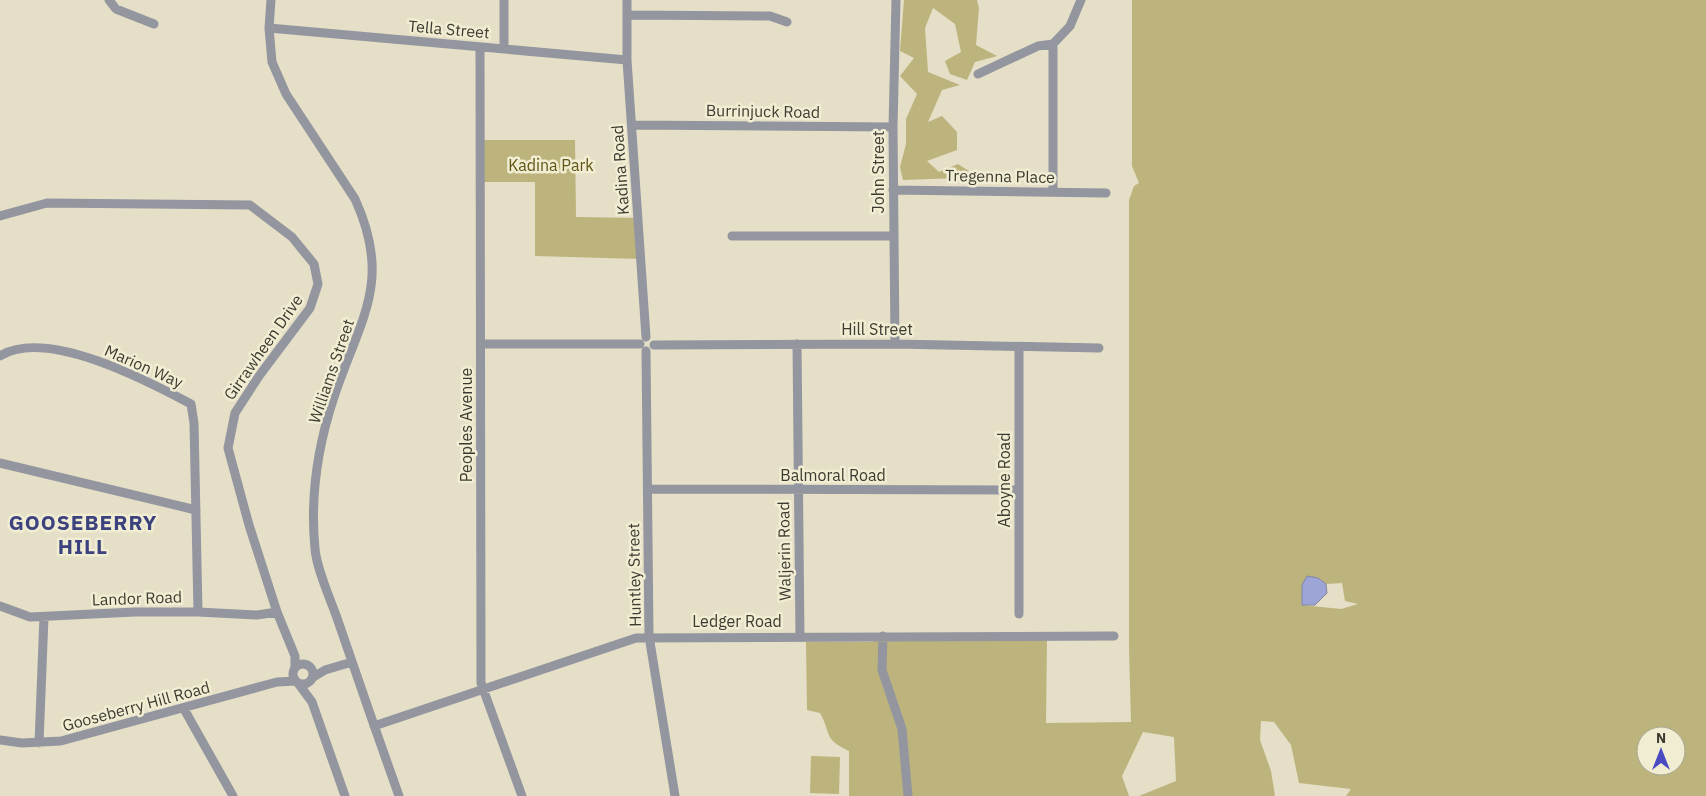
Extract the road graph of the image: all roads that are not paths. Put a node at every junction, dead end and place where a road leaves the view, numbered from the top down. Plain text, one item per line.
1 (109, 0) edge
2 (271, 0) edge
3 (504, 0) edge
4 (627, 0) edge
5 (896, 0) edge
6 (1081, 0) edge
7 (627, 15) junction
8 (787, 22) dead end
9 (154, 24) dead end
10 (269, 28) junction
11 (1053, 44) junction
12 (480, 48) junction
13 (504, 49) junction
14 (627, 60) junction
15 (978, 74) dead end
16 (632, 125) junction
17 (892, 128) junction
18 (893, 190) junction
19 (1053, 192) junction
20 (1106, 193) dead end
21 (0, 216) edge
22 (732, 236) dead end
23 (894, 236) junction
24 (643, 340) junction
25 (481, 344) junction
26 (797, 344) junction
27 (894, 344) junction
28 (654, 345) junction
29 (1019, 346) junction
30 (1099, 348) dead end
31 (646, 351) junction
32 (0, 356) edge
33 (0, 463) edge
34 (648, 489) junction
35 (798, 489) junction
36 (1019, 490) junction
37 (196, 510) junction
38 (0, 606) edge
39 (198, 612) junction
40 (277, 612) junction
41 (1019, 614) dead end
42 (44, 617) junction
43 (649, 636) junction
44 (800, 636) junction
45 (883, 636) junction
46 (1114, 636) dead end
47 (352, 662) junction
48 (301, 667) junction
49 (324, 670) junction
50 (311, 680) junction
51 (277, 682) junction
52 (297, 682) junction
53 (483, 688) junction
54 (312, 702) junction
55 (184, 709) junction
56 (374, 726) junction
57 (0, 740) edge
58 (39, 743) junction
59 (233, 796) edge
60 (345, 796) edge
61 (399, 796) edge
62 (522, 796) edge
63 (675, 796) edge
64 (908, 796) edge

1 - 9 street
2 - 10 street, Williams Street
3 - 13 street
4 - 7 street, Kadina Road
5 - 17 street, John Street
6 - 11 street
7 - 8 street
7 - 14 street, Kadina Road
10 - 12 street, Tella Street
10 - 47 street, Williams Street
11 - 15 street
11 - 19 street
12 - 13 street, Tella Street
12 - 25 street, Peoples Avenue
13 - 14 street, Tella Street
14 - 16 street, Kadina Road
16 - 17 street, Burrinjuck Road
16 - 24 street, Kadina Road
17 - 18 street, John Street
18 - 19 street, Tregenna Place
18 - 23 street, John Street
19 - 20 street, Tregenna Place
21 - 40 street, Girrawheen Drive
22 - 23 street
23 - 27 street, John Street
24 - 25 street
24 - 28 street
24 - 31 street
25 - 53 street, Peoples Avenue
26 - 27 street, Hill Street
26 - 28 street, Hill Street
26 - 35 street, Waljerin Road
27 - 29 street, Hill Street
28 - 31 street
29 - 30 street, Hill Street
29 - 36 street, Aboyne Road
31 - 34 street, Huntley Street
32 - 37 street, Marion Way
33 - 37 street
34 - 35 street, Balmoral Road
34 - 43 street, Huntley Street
35 - 36 street, Balmoral Road
35 - 44 street, Waljerin Road
36 - 41 street, Aboyne Road
37 - 39 street, Marion Way
38 - 42 street, Landor Road
39 - 40 street, Landor Road
39 - 42 street, Landor Road
40 - 48 street, Girrawheen Drive
42 - 58 street
43 - 44 street, Ledger Road
43 - 53 street, Ledger Road
43 - 63 street, Huntley Street
44 - 45 street, Ledger Road
45 - 46 street, Ledger Road
45 - 64 street
47 - 49 street
47 - 56 street, Williams Street
48 - 49 street
48 - 50 street
48 - 51 street, Gooseberry Hill Road
48 - 52 street
49 - 50 street
50 - 52 street, Gooseberry Hill Road
50 - 54 street
51 - 52 street, Gooseberry Hill Road
51 - 55 street, Gooseberry Hill Road
52 - 54 street
53 - 56 street, Ledger Road
53 - 62 street, Peoples Avenue
54 - 60 street
55 - 58 street, Gooseberry Hill Road
55 - 59 street
56 - 61 street, Williams Street
57 - 58 street, Gooseberry Hill Road

